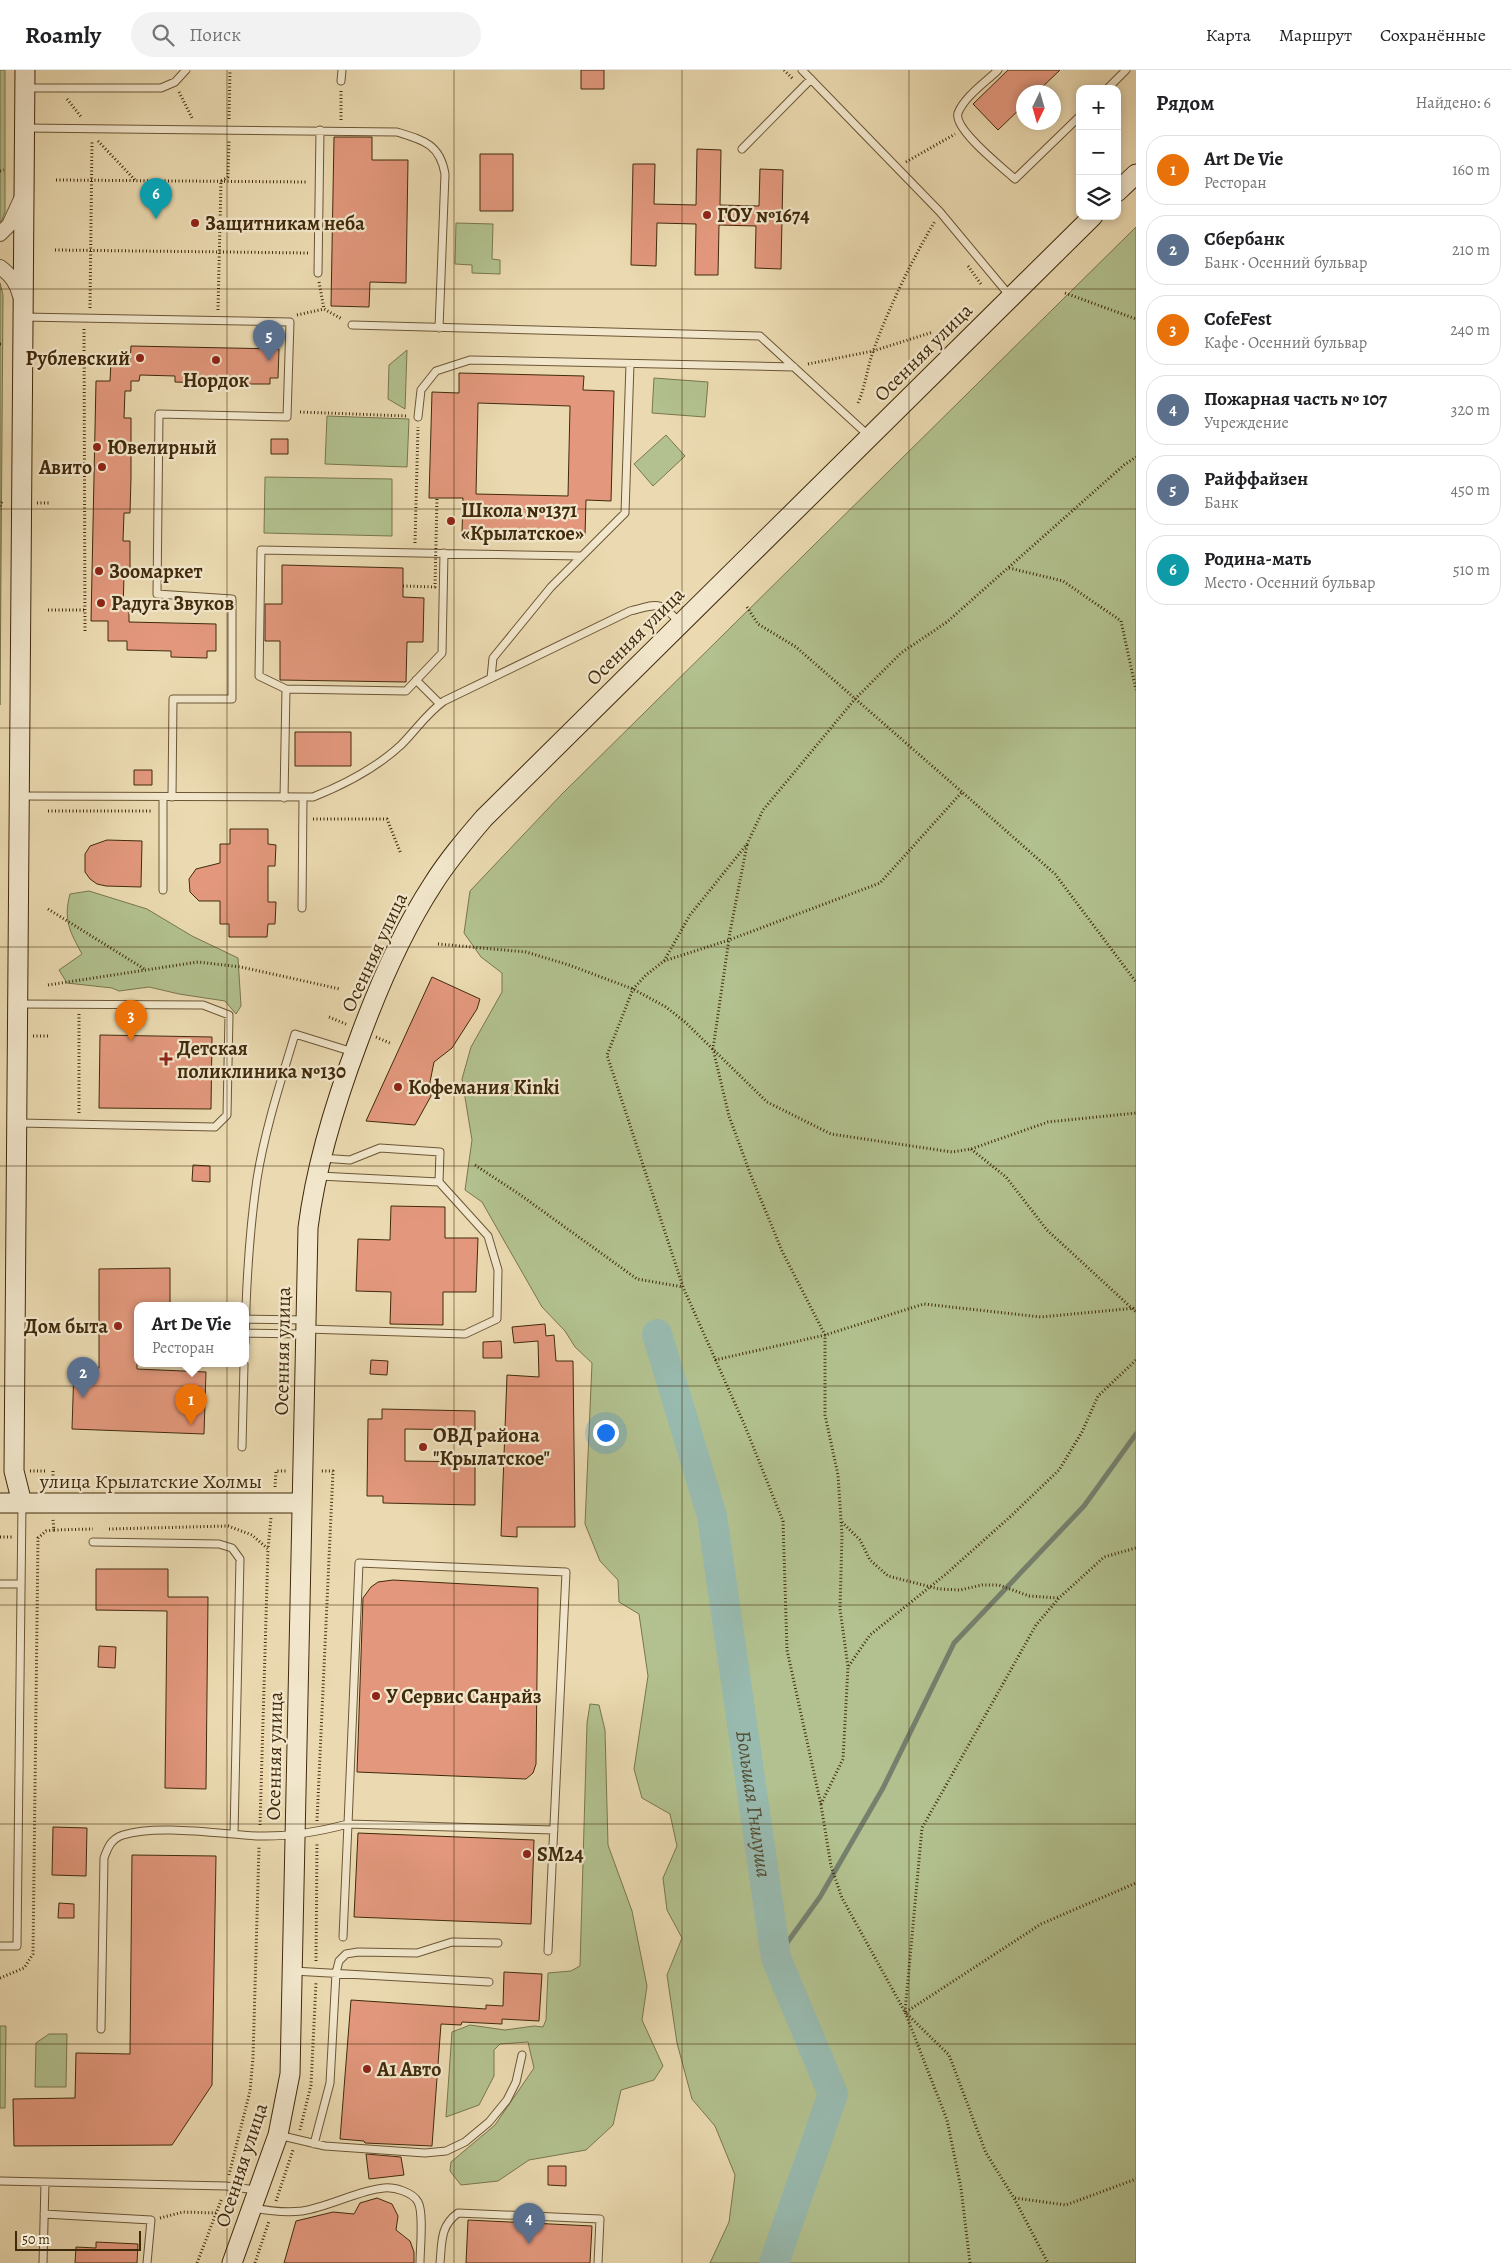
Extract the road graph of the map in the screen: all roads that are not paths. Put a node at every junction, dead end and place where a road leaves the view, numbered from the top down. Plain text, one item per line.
1 (186, 70) edge
2 (342, 70) edge
3 (802, 70) edge
4 (998, 70) edge
5 (1126, 70) edge
6 (25, 79) edge
7 (811, 79) junction
8 (341, 81) road end
9 (1111, 85) edge
10 (1076, 120) edge
11 (25, 128) junction
12 (320, 130) junction
13 (742, 148) dead end
14 (1136, 174) edge
15 (1121, 188) edge
16 (24, 191) junction
17 (1089, 220) edge
18 (0, 234) edge
19 (0, 267) edge
20 (318, 272) road end
21 (1010, 297) junction
22 (23, 314) junction
23 (352, 325) road end
24 (439, 328) junction
25 (630, 364) junction
26 (794, 367) junction
27 (418, 416) road end
28 (869, 436) junction
29 (444, 553) junction
30 (580, 556) junction
31 (680, 623) junction
32 (490, 678) junction
33 (416, 680) junction
34 (286, 689) junction
35 (440, 704) junction
36 (19, 796) junction
37 (164, 797) junction
38 (172, 797) junction
39 (302, 797) junction
40 (284, 798) junction
41 (163, 890) dead end
42 (302, 908) dead end
43 (18, 1004) junction
44 (354, 1052) junction
45 (17, 1123) junction
46 (318, 1167) junction
47 (439, 1182) junction
48 (246, 1302) edge
49 (249, 1319) edge
50 (305, 1328) junction
51 (249, 1333) edge
52 (244, 1367) edge
53 (242, 1447) dead end
54 (22, 1503) junction
55 (302, 1503) junction
56 (0, 1504) edge
57 (93, 1542) dead end
58 (0, 1584) edge
59 (21, 1584) junction
60 (348, 1824) junction
61 (554, 1830) junction
62 (234, 1834) junction
63 (296, 1834) junction
64 (343, 1937) dead end
65 (498, 1943) dead end
66 (0, 1946) edge
67 (548, 1951) dead end
68 (293, 1971) junction
69 (336, 1973) junction
70 (489, 1982) dead end
71 (101, 2030) dead end
72 (522, 2055) dead end
73 (278, 2135) junction
74 (314, 2144) junction
75 (0, 2181) edge
76 (46, 2182) junction
77 (259, 2190) junction
78 (252, 2208) junction
79 (44, 2214) junction
80 (43, 2263) edge
81 (147, 2263) edge
82 (232, 2263) edge
83 (420, 2263) edge
84 (440, 2263) edge
85 (598, 2263) edge

1 - 6 lane
2 - 8 lane
3 - 7 lane
4 - 10 lane
5 - 9 lane
6 - 11 main road
7 - 13 lane
7 - 21 lane
11 - 12 lane
11 - 16 main road
12 - 20 lane
12 - 24 lane
14 - 15 main road
16 - 18 street
16 - 22 main road
17 - 21 main road, Осенняя улица
19 - 22 street
21 - 28 main road, Осенняя улица
22 - 36 main road
22 - 38 lane
23 - 24 lane
24 - 26 lane
25 - 26 lane
25 - 27 lane
25 - 30 lane
26 - 28 lane
28 - 31 main road, Осенняя улица
29 - 30 lane
29 - 33 lane
29 - 34 lane
30 - 32 lane
31 - 32 lane
31 - 44 main road, Осенняя улица
32 - 35 lane
33 - 34 lane
33 - 35 lane
34 - 40 lane
35 - 39 lane
36 - 37 lane
36 - 43 main road
37 - 38 lane
37 - 41 lane
38 - 40 lane
39 - 40 lane
39 - 42 lane
43 - 45 main road
43 - 45 lane
44 - 46 main road, Осенняя улица
44 - 48 lane
45 - 54 main road
46 - 47 lane
46 - 47 lane
46 - 50 main road, Осенняя улица
47 - 50 lane
49 - 50 lane
50 - 51 lane
50 - 55 main road, Осенняя улица
52 - 53 lane
54 - 55 main road, улица Крылатские Холмы
54 - 56 main road, улица Крылатские Холмы
54 - 59 lane
55 - 63 main road, Осенняя улица
57 - 62 lane
58 - 59 lane
59 - 66 lane
60 - 61 lane
60 - 61 lane
60 - 63 lane
60 - 64 lane
61 - 67 lane
62 - 63 lane
62 - 71 lane
63 - 68 main road, Осенняя улица
65 - 69 lane
68 - 69 lane
68 - 73 main road, Осенняя улица
69 - 70 lane
69 - 74 lane
72 - 74 lane
73 - 74 lane
73 - 77 main road, Осенняя улица
75 - 76 lane
76 - 77 lane
76 - 79 lane
77 - 78 main road, Осенняя улица
78 - 82 main road, Осенняя улица
78 - 83 lane
79 - 80 lane
79 - 81 lane
84 - 85 lane

